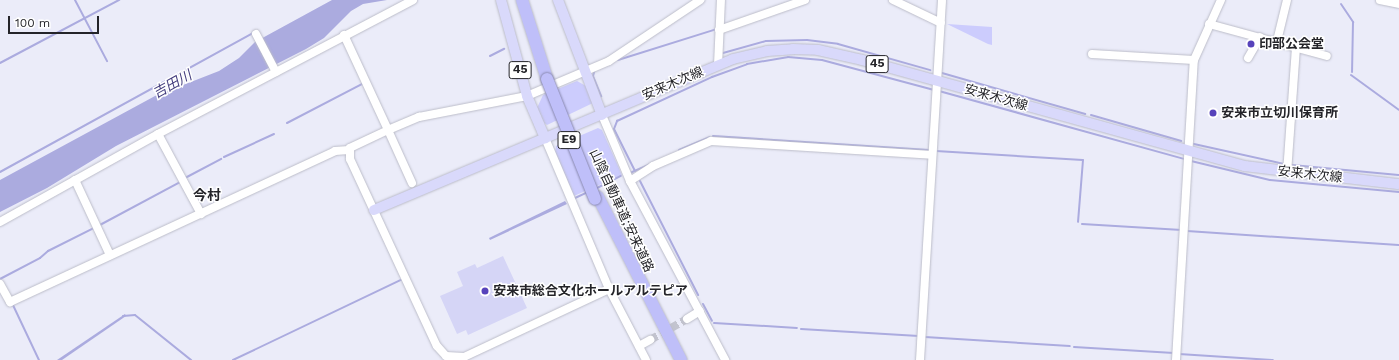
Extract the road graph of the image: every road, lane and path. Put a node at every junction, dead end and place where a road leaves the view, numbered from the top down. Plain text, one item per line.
1 (413, 0) edge
2 (501, 0) edge
3 (522, 0) edge
4 (525, 0) edge
5 (558, 0) edge
6 (700, 0) edge
7 (721, 0) edge
8 (805, 0) edge
9 (893, 0) edge
10 (942, 0) edge
11 (1221, 0) edge
12 (1287, 0) edge
13 (1380, 0) edge
14 (1399, 4) edge
15 (941, 23) junction
16 (1209, 24) junction
17 (719, 30) junction
18 (344, 34) junction
19 (256, 36) dead end
20 (1260, 37) junction
21 (1277, 41) junction
22 (1296, 47) junction
23 (1092, 54) dead end
24 (1327, 56) dead end
25 (1248, 58) dead end
26 (1194, 60) junction
27 (718, 65) junction
28 (275, 71) junction
29 (585, 72) junction
30 (548, 79) junction
31 (938, 81) junction
32 (528, 96) junction
33 (602, 115) junction
34 (388, 130) junction
35 (158, 134) junction
36 (545, 138) junction
37 (349, 150) junction
38 (1188, 152) junction
39 (932, 155) junction
40 (1287, 173) junction
41 (75, 180) junction
42 (630, 181) junction
43 (412, 183) dead end
44 (1399, 184) edge
45 (596, 198) junction
46 (374, 210) junction
47 (201, 214) junction
48 (0, 222) edge
49 (110, 255) junction
50 (0, 284) edge
51 (609, 289) junction
52 (700, 311) junction
53 (686, 319) tunnel mouth
54 (650, 340) tunnel mouth
55 (639, 346) junction
56 (646, 360) edge
57 (676, 360) edge
58 (680, 360) edge
59 (725, 360) edge
60 (920, 360) edge
61 (1176, 360) edge

1 - 18 street
2 - 32 main road, 45
3 - 30 highway, 山陰自動車道;安来道路 / E9
4 - 30 highway, 山陰自動車道;安来道路 / E9
5 - 29 main road
6 - 29 street
7 - 17 street
8 - 17 street
9 - 15 street
10 - 15 street
11 - 16 street
12 - 21 street
13 - 14 street
15 - 31 street
16 - 20 street
16 - 26 street
17 - 27 street
18 - 28 street
18 - 34 street
19 - 28 street
20 - 21 street
20 - 25 street
21 - 22 street
22 - 24 street
22 - 40 street
23 - 26 street
26 - 38 street
27 - 31 main road, 安来木次線 / 45
27 - 33 main road, 安来木次線 / 45
28 - 35 street
29 - 32 street
29 - 33 main road
30 - 45 highway, 山陰自動車道;安来道路 / E9, bridge
31 - 38 main road, 安来木次線 / 45
31 - 39 street
32 - 34 street
32 - 36 main road, 45
33 - 36 main road, 安来木次線 / 45
33 - 42 street
34 - 37 street
34 - 43 street
35 - 41 street
35 - 47 street
36 - 46 main road, 安来木次線 / 45
36 - 51 street
37 - 46 street
37 - 47 street
38 - 40 main road, 安来木次線 / 45
38 - 61 street
39 - 42 street
39 - 60 street
40 - 44 main road, 安来木次線 / 45
41 - 48 street
41 - 49 street
42 - 52 street
45 - 57 highway, 山陰自動車道;安来道路 / E9
45 - 58 highway, 山陰自動車道;安来道路 / E9
46 - 51 street
47 - 49 street
49 - 50 street
51 - 55 street
52 - 53 street
52 - 59 street
54 - 55 street
55 - 56 street

